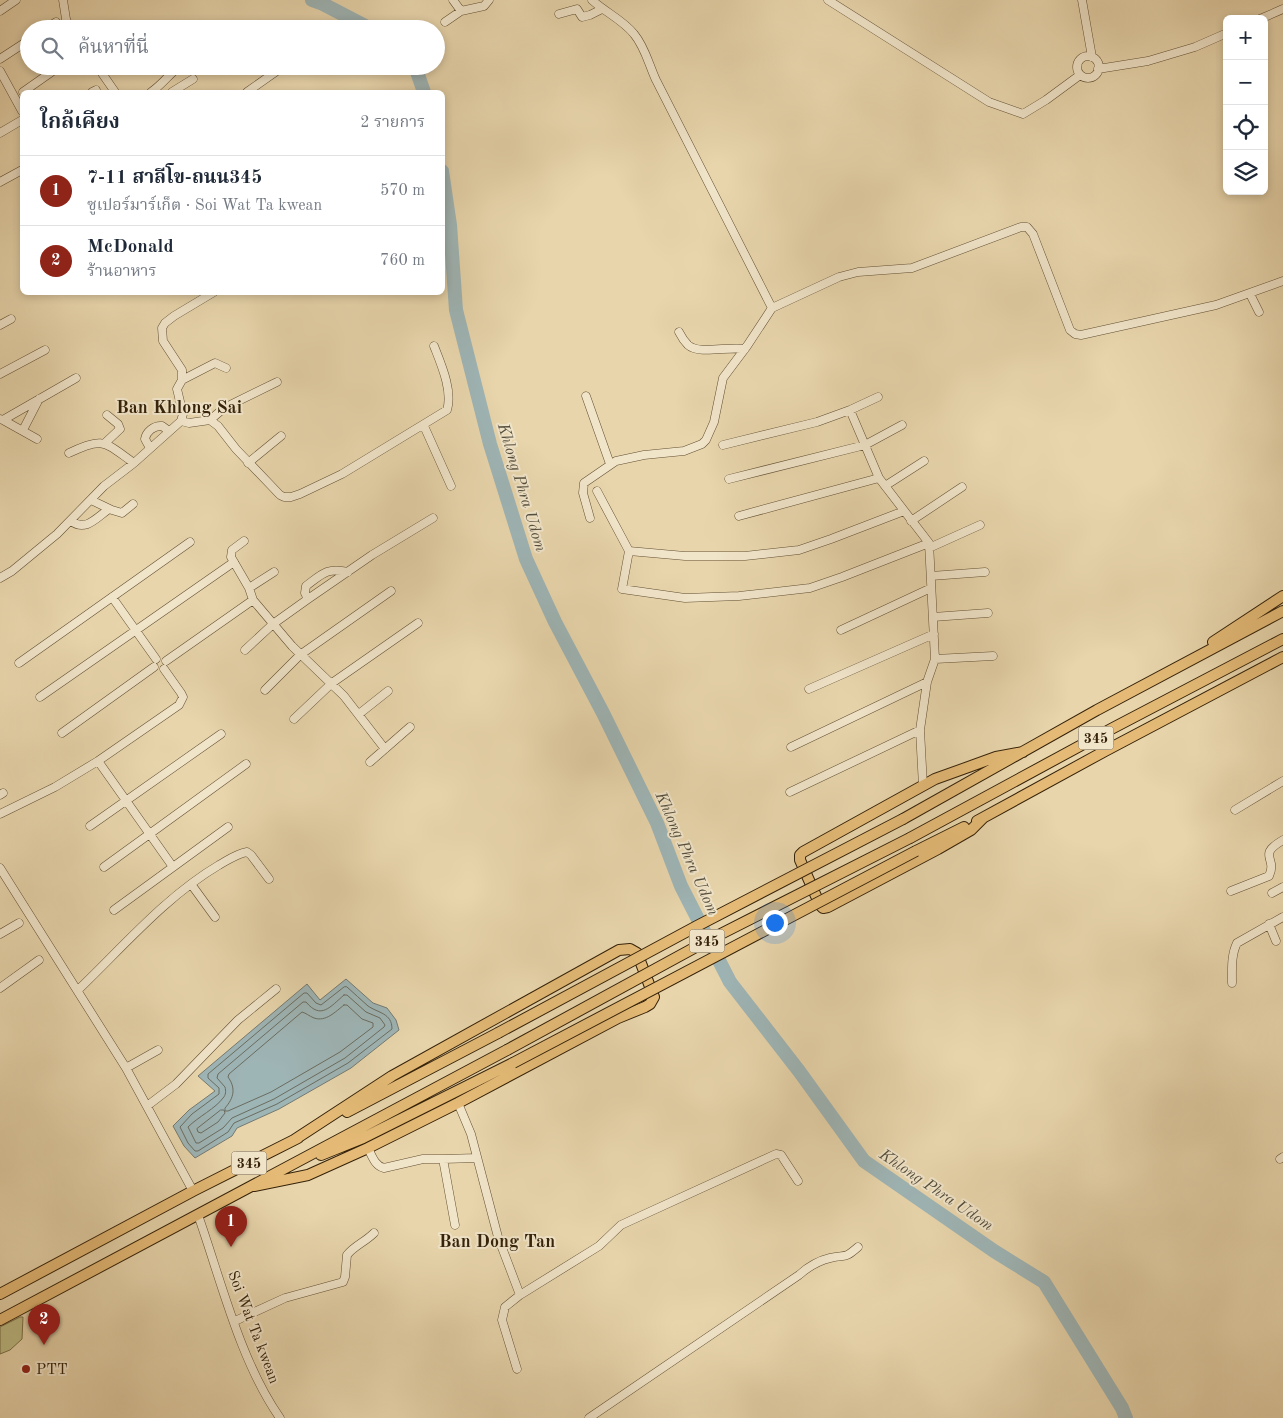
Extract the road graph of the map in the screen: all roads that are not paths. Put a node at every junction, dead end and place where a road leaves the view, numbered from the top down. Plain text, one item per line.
1 (16, 0) edge
2 (64, 0) edge
3 (453, 0) edge
4 (489, 0) edge
5 (592, 0) edge
6 (828, 0) edge
7 (1082, 0) edge
8 (602, 9) junction
9 (1283, 9) edge
10 (0, 11) edge
11 (461, 11) junction
12 (559, 14) dead end
13 (1268, 16) edge
14 (66, 20) edge
15 (445, 22) dead end
16 (1223, 35) edge
17 (20, 46) edge
18 (0, 58) edge
19 (1092, 58) junction
20 (1098, 69) junction
21 (0, 71) edge
22 (48, 75) edge
23 (103, 75) edge
24 (170, 75) edge
25 (271, 75) edge
26 (1080, 75) junction
27 (193, 80) dead end
28 (8, 86) junction
29 (0, 90) edge
30 (27, 90) edge
31 (114, 90) edge
32 (154, 90) edge
33 (176, 90) edge
34 (250, 90) edge
35 (20, 95) edge
36 (15, 98) junction
37 (20, 107) edge
38 (20, 121) edge
39 (0, 133) edge
40 (20, 171) edge
41 (0, 182) edge
42 (1283, 281) edge
43 (1250, 294) junction
44 (209, 295) edge
45 (772, 308) junction
46 (1259, 312) dead end
47 (11, 318) dead end
48 (0, 325) edge
49 (679, 332) dead end
50 (434, 346) dead end
51 (745, 348) junction
52 (44, 350) dead end
53 (226, 368) dead end
54 (0, 374) edge
55 (76, 378) dead end
56 (182, 380) junction
57 (277, 382) dead end
58 (586, 396) dead end
59 (878, 397) dead end
60 (39, 399) junction
61 (850, 410) junction
62 (107, 415) dead end
63 (1, 420) edge
64 (210, 420) junction
65 (181, 421) junction
66 (902, 425) dead end
67 (424, 426) junction
68 (23, 430) junction
69 (169, 431) junction
70 (281, 436) dead end
71 (37, 439) dead end
72 (105, 444) junction
73 (722, 445) dead end
74 (865, 445) junction
75 (150, 448) junction
76 (69, 453) dead end
77 (924, 461) dead end
78 (248, 462) junction
79 (134, 463) junction
80 (610, 464) junction
81 (880, 478) junction
82 (729, 479) dead end
83 (451, 486) dead end
84 (885, 486) junction
85 (962, 487) dead end
86 (597, 491) dead end
87 (91, 500) junction
88 (133, 504) dead end
89 (109, 509) junction
90 (904, 511) junction
91 (739, 516) dead end
92 (434, 518) dead end
93 (590, 518) dead end
94 (911, 520) junction
95 (71, 521) junction
96 (980, 525) dead end
97 (244, 541) dead end
98 (190, 542) dead end
99 (929, 545) junction
100 (629, 551) junction
101 (234, 562) junction
102 (274, 572) dead end
103 (348, 572) junction
104 (985, 572) dead end
105 (930, 576) junction
106 (0, 578) edge
107 (249, 588) junction
108 (931, 588) junction
109 (391, 591) dead end
110 (1283, 596) edge
111 (112, 597) junction
112 (308, 599) junction
113 (253, 600) junction
114 (1283, 611) edge
115 (988, 613) dead end
116 (933, 618) junction
117 (418, 623) dead end
118 (272, 624) junction
119 (136, 630) junction
120 (841, 630) dead end
121 (934, 634) junction
122 (1283, 639) edge
123 (245, 650) dead end
124 (300, 654) junction
125 (993, 656) dead end
126 (1195, 657) junction
127 (1283, 657) edge
128 (935, 659) junction
129 (18, 663) dead end
130 (155, 663) junction
131 (165, 665) junction
132 (926, 682) junction
133 (332, 683) junction
134 (265, 690) dead end
135 (808, 690) dead end
136 (388, 691) dead end
137 (40, 697) dead end
138 (358, 714) junction
139 (294, 719) dead end
140 (410, 727) dead end
141 (920, 730) junction
142 (62, 733) dead end
143 (221, 734) dead end
144 (791, 748) dead end
145 (385, 749) junction
146 (1022, 752) junction
147 (98, 761) junction
148 (370, 762) dead end
149 (246, 764) dead end
150 (1283, 781) edge
151 (923, 786) junction
152 (790, 792) dead end
153 (126, 801) junction
154 (1235, 810) dead end
155 (0, 814) edge
156 (983, 818) junction
157 (90, 826) dead end
158 (228, 827) dead end
159 (150, 834) junction
160 (1283, 840) edge
161 (104, 867) dead end
162 (173, 867) junction
163 (0, 868) edge
164 (269, 879) dead end
165 (191, 884) junction
166 (1283, 887) edge
167 (1231, 891) dead end
168 (1272, 893) dead end
169 (114, 910) dead end
170 (215, 917) dead end
171 (1283, 917) edge
172 (19, 923) dead end
173 (1269, 924) junction
174 (0, 934) edge
175 (1276, 941) dead end
176 (39, 960) dead end
177 (1232, 983) dead end
178 (0, 988) edge
179 (276, 988) dead end
180 (78, 990) junction
181 (158, 1050) dead end
182 (126, 1068) junction
183 (458, 1104) junction
184 (146, 1106) junction
185 (294, 1140) junction
186 (368, 1148) junction
187 (478, 1158) junction
188 (443, 1159) junction
189 (292, 1165) junction
190 (798, 1182) dead end
191 (254, 1186) junction
192 (193, 1191) junction
193 (198, 1215) junction
194 (455, 1225) dead end
195 (374, 1233) dead end
196 (858, 1247) dead end
197 (0, 1294) edge
198 (520, 1295) junction
199 (0, 1320) edge
200 (235, 1321) junction
201 (516, 1369) dead end
202 (280, 1418) edge
203 (589, 1418) edge

1 - 10 street
2 - 14 street
3 - 11 street
4 - 11 street
5 - 8 street
6 - 26 street
7 - 19 street
8 - 12 street
8 - 45 street
9 - 13 street
11 - 15 street
16 - 20 street
17 - 18 street
19 - 20 street
19 - 26 street
20 - 26 street
21 - 28 street
22 - 30 street
23 - 31 street
24 - 32 street
25 - 34 street
27 - 33 street
28 - 29 street
28 - 36 street
35 - 36 street
36 - 37 street
38 - 39 street
40 - 41 street
42 - 43 street
43 - 45 street
43 - 46 street
44 - 56 street
45 - 51 street
47 - 48 street
49 - 51 street
50 - 67 street
51 - 80 street
52 - 54 street
53 - 56 street
55 - 60 street
56 - 65 street
57 - 64 street
58 - 80 street
59 - 61 street
60 - 63 street
60 - 68 street
61 - 73 street
61 - 74 street
62 - 72 street
63 - 68 street
64 - 65 street
64 - 78 street
65 - 69 street
66 - 74 street
67 - 78 street
67 - 83 street
68 - 71 street
69 - 75 street
69 - 75 street
70 - 78 street
72 - 76 street
72 - 79 street
74 - 81 street
74 - 82 street
75 - 79 street
77 - 84 street
79 - 87 street
80 - 93 street
81 - 84 street
81 - 91 street
84 - 90 street
85 - 94 street
86 - 100 street
87 - 89 street
87 - 95 street
88 - 89 street
89 - 95 street
90 - 94 street
90 - 100 street
92 - 103 street
94 - 99 street
95 - 106 street
96 - 99 street
97 - 101 street
98 - 111 street
99 - 100 street
99 - 105 street
101 - 107 street
101 - 119 street
102 - 107 street
103 - 112 street
103 - 112 street
104 - 105 street
105 - 108 street
107 - 113 street
108 - 116 street
108 - 120 street
109 - 124 street
110 - 126 main road, 345
111 - 119 street
111 - 129 street
112 - 118 street
113 - 118 street
113 - 131 street
114 - 126 main road, 345
115 - 116 street
116 - 121 street
117 - 133 street
118 - 123 street
118 - 124 street
119 - 130 street
119 - 137 street
121 - 128 street
121 - 135 street
122 - 189 main road, 345, bridge
124 - 133 street
124 - 134 street
125 - 128 street
126 - 146 main road, 345
127 - 156 main road, 345
128 - 132 street
130 - 131 street
130 - 131 street
130 - 142 street
131 - 147 street
132 - 141 street
132 - 144 street
133 - 138 street
133 - 139 street
136 - 138 street
138 - 145 street
140 - 145 street
141 - 151 street
141 - 152 street
143 - 153 street
145 - 148 street
146 - 151 main road
146 - 185 main road, 345, bridge
147 - 153 street
147 - 155 street
149 - 159 street
150 - 154 street
151 - 156 main road
153 - 157 street
153 - 159 street
156 - 189 main road, 345, bridge
158 - 162 street
159 - 161 street
159 - 162 street
160 - 167 street
162 - 169 street
163 - 180 street
164 - 165 street
165 - 170 street
165 - 180 street
166 - 168 street
171 - 173 street
172 - 174 street
173 - 175 street
173 - 177 street
176 - 178 street
179 - 184 street
180 - 182 street
181 - 182 street
182 - 184 street
183 - 185 main road
183 - 186 main road
183 - 187 street
184 - 192 street
185 - 192 main road, 345
186 - 188 street
186 - 191 main road
187 - 188 street
187 - 198 street
188 - 194 street
189 - 191 main road, 345
190 - 198 street
191 - 193 main road, 345
192 - 197 main road, 345
193 - 199 main road, 345
193 - 200 street, Soi Wat Ta kwean
195 - 200 street
196 - 203 street
198 - 201 street
200 - 202 street, Soi Wat Ta kwean

